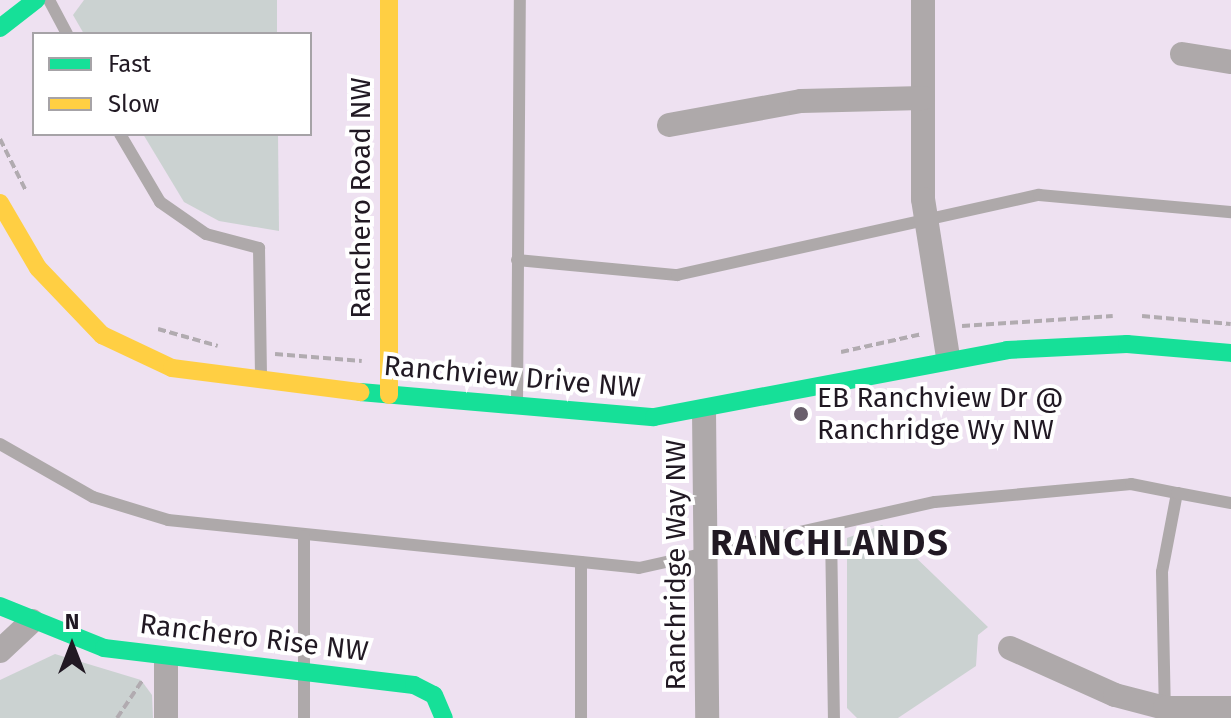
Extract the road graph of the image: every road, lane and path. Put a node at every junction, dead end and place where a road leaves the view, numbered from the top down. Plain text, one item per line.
1 (36, 0) edge
2 (49, 0) edge
3 (389, 0) edge
4 (520, 0) edge
5 (923, 0) edge
6 (0, 28) edge
7 (66, 32) edge
8 (1182, 54) dead end
9 (1231, 62) edge
10 (923, 98) junction
11 (669, 125) dead end
12 (121, 136) edge
13 (0, 139) edge
14 (29, 196) dead end
15 (0, 203) edge
16 (1231, 212) edge
17 (927, 220) junction
18 (517, 260) junction
19 (150, 326) dead end
20 (223, 347) dead end
21 (261, 352) junction
22 (1231, 353) edge
23 (948, 357) junction
24 (389, 364) junction
25 (261, 383) junction
26 (389, 395) junction
27 (517, 408) junction
28 (704, 411) junction
29 (0, 444) edge
30 (1177, 493) junction
31 (1231, 503) edge
32 (831, 531) junction
33 (304, 536) junction
34 (708, 553) junction
35 (581, 562) junction
36 (0, 606) edge
37 (32, 621) junction
38 (1010, 648) dead end
39 (0, 651) edge
40 (166, 659) junction
41 (304, 673) junction
42 (142, 681) dead end
43 (1231, 708) edge
44 (1166, 713) edge
45 (117, 718) edge
46 (166, 718) edge
47 (304, 718) edge
48 (444, 718) edge
49 (581, 718) edge
50 (707, 718) edge
51 (834, 718) edge

1 - 6 street
2 - 7 lane
3 - 24 street, Ranchero Road NW
4 - 18 lane
5 - 10 street
8 - 9 street
10 - 11 street
10 - 17 street
12 - 21 lane
13 - 14 path
15 - 25 street, Ranchview Drive NW
16 - 17 lane
17 - 18 lane
17 - 23 street
18 - 27 lane
19 - 20 path
21 - 24 path
21 - 25 lane
22 - 23 street, Ranchview Drive NW
23 - 28 street, Ranchview Drive NW
24 - 26 street, Ranchero Road NW
25 - 26 street, Ranchview Drive NW
26 - 27 street, Ranchview Drive NW
27 - 28 street, Ranchview Drive NW
28 - 34 street, Ranchridge Way NW
29 - 33 lane
30 - 31 lane
30 - 32 lane
30 - 44 lane
32 - 34 lane
32 - 51 lane
33 - 35 lane
33 - 41 lane
34 - 35 lane
34 - 50 street, Ranchridge Way NW
35 - 49 lane
36 - 37 street, Ranchero Rise NW
37 - 39 street
37 - 40 street, Ranchero Rise NW
38 - 44 street
40 - 41 street, Ranchero Rise NW
40 - 46 street
41 - 47 lane
41 - 48 street, Ranchero Rise NW
42 - 45 path
43 - 44 street

